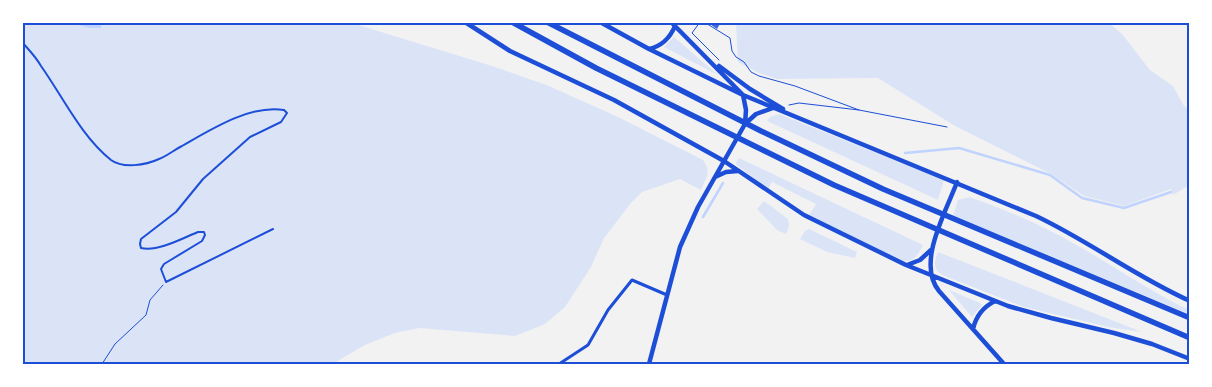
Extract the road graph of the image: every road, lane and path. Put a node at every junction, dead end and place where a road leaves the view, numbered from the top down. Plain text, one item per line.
1 (465, 22) edge
2 (512, 22) edge
3 (547, 22) edge
4 (600, 22) edge
5 (700, 22) edge
6 (704, 22) edge
7 (673, 24) edge
8 (22, 42) edge
9 (649, 49) junction
10 (706, 57) junction
11 (721, 63) dead end
12 (743, 95) junction
13 (773, 108) junction
14 (781, 108) junction
15 (859, 110) junction
16 (748, 117) junction
17 (800, 118) junction
18 (947, 127) dead end
19 (724, 161) junction
20 (739, 171) junction
21 (714, 178) junction
22 (957, 182) junction
23 (273, 229) dead end
24 (931, 250) junction
25 (906, 265) junction
26 (932, 276) junction
27 (166, 282) junction
28 (667, 295) junction
29 (995, 301) junction
30 (1190, 301) edge
31 (1190, 318) edge
32 (973, 330) junction
33 (1190, 338) edge
34 (1190, 359) edge
35 (102, 364) edge
36 (560, 364) edge
37 (649, 364) edge
38 (1004, 364) edge

1 - 19 main road
2 - 33 highway
3 - 31 highway
4 - 9 main road
5 - 11 path
6 - 15 path
7 - 9 main road
7 - 10 main road
8 - 27 lane
9 - 12 main road
10 - 12 main road
10 - 14 main road
12 - 13 main road
12 - 16 main road
13 - 16 main road
13 - 17 main road
14 - 15 path
14 - 17 main road
15 - 18 path
16 - 19 main road
17 - 22 main road
19 - 20 main road
19 - 21 main road
20 - 21 main road
20 - 25 main road
21 - 28 main road
22 - 24 main road
22 - 30 main road
23 - 27 lane
24 - 25 main road
24 - 26 main road
25 - 26 main road
26 - 29 main road
26 - 32 main road
27 - 35 path
28 - 36 street
28 - 37 main road
29 - 32 main road
29 - 34 main road
32 - 38 main road

